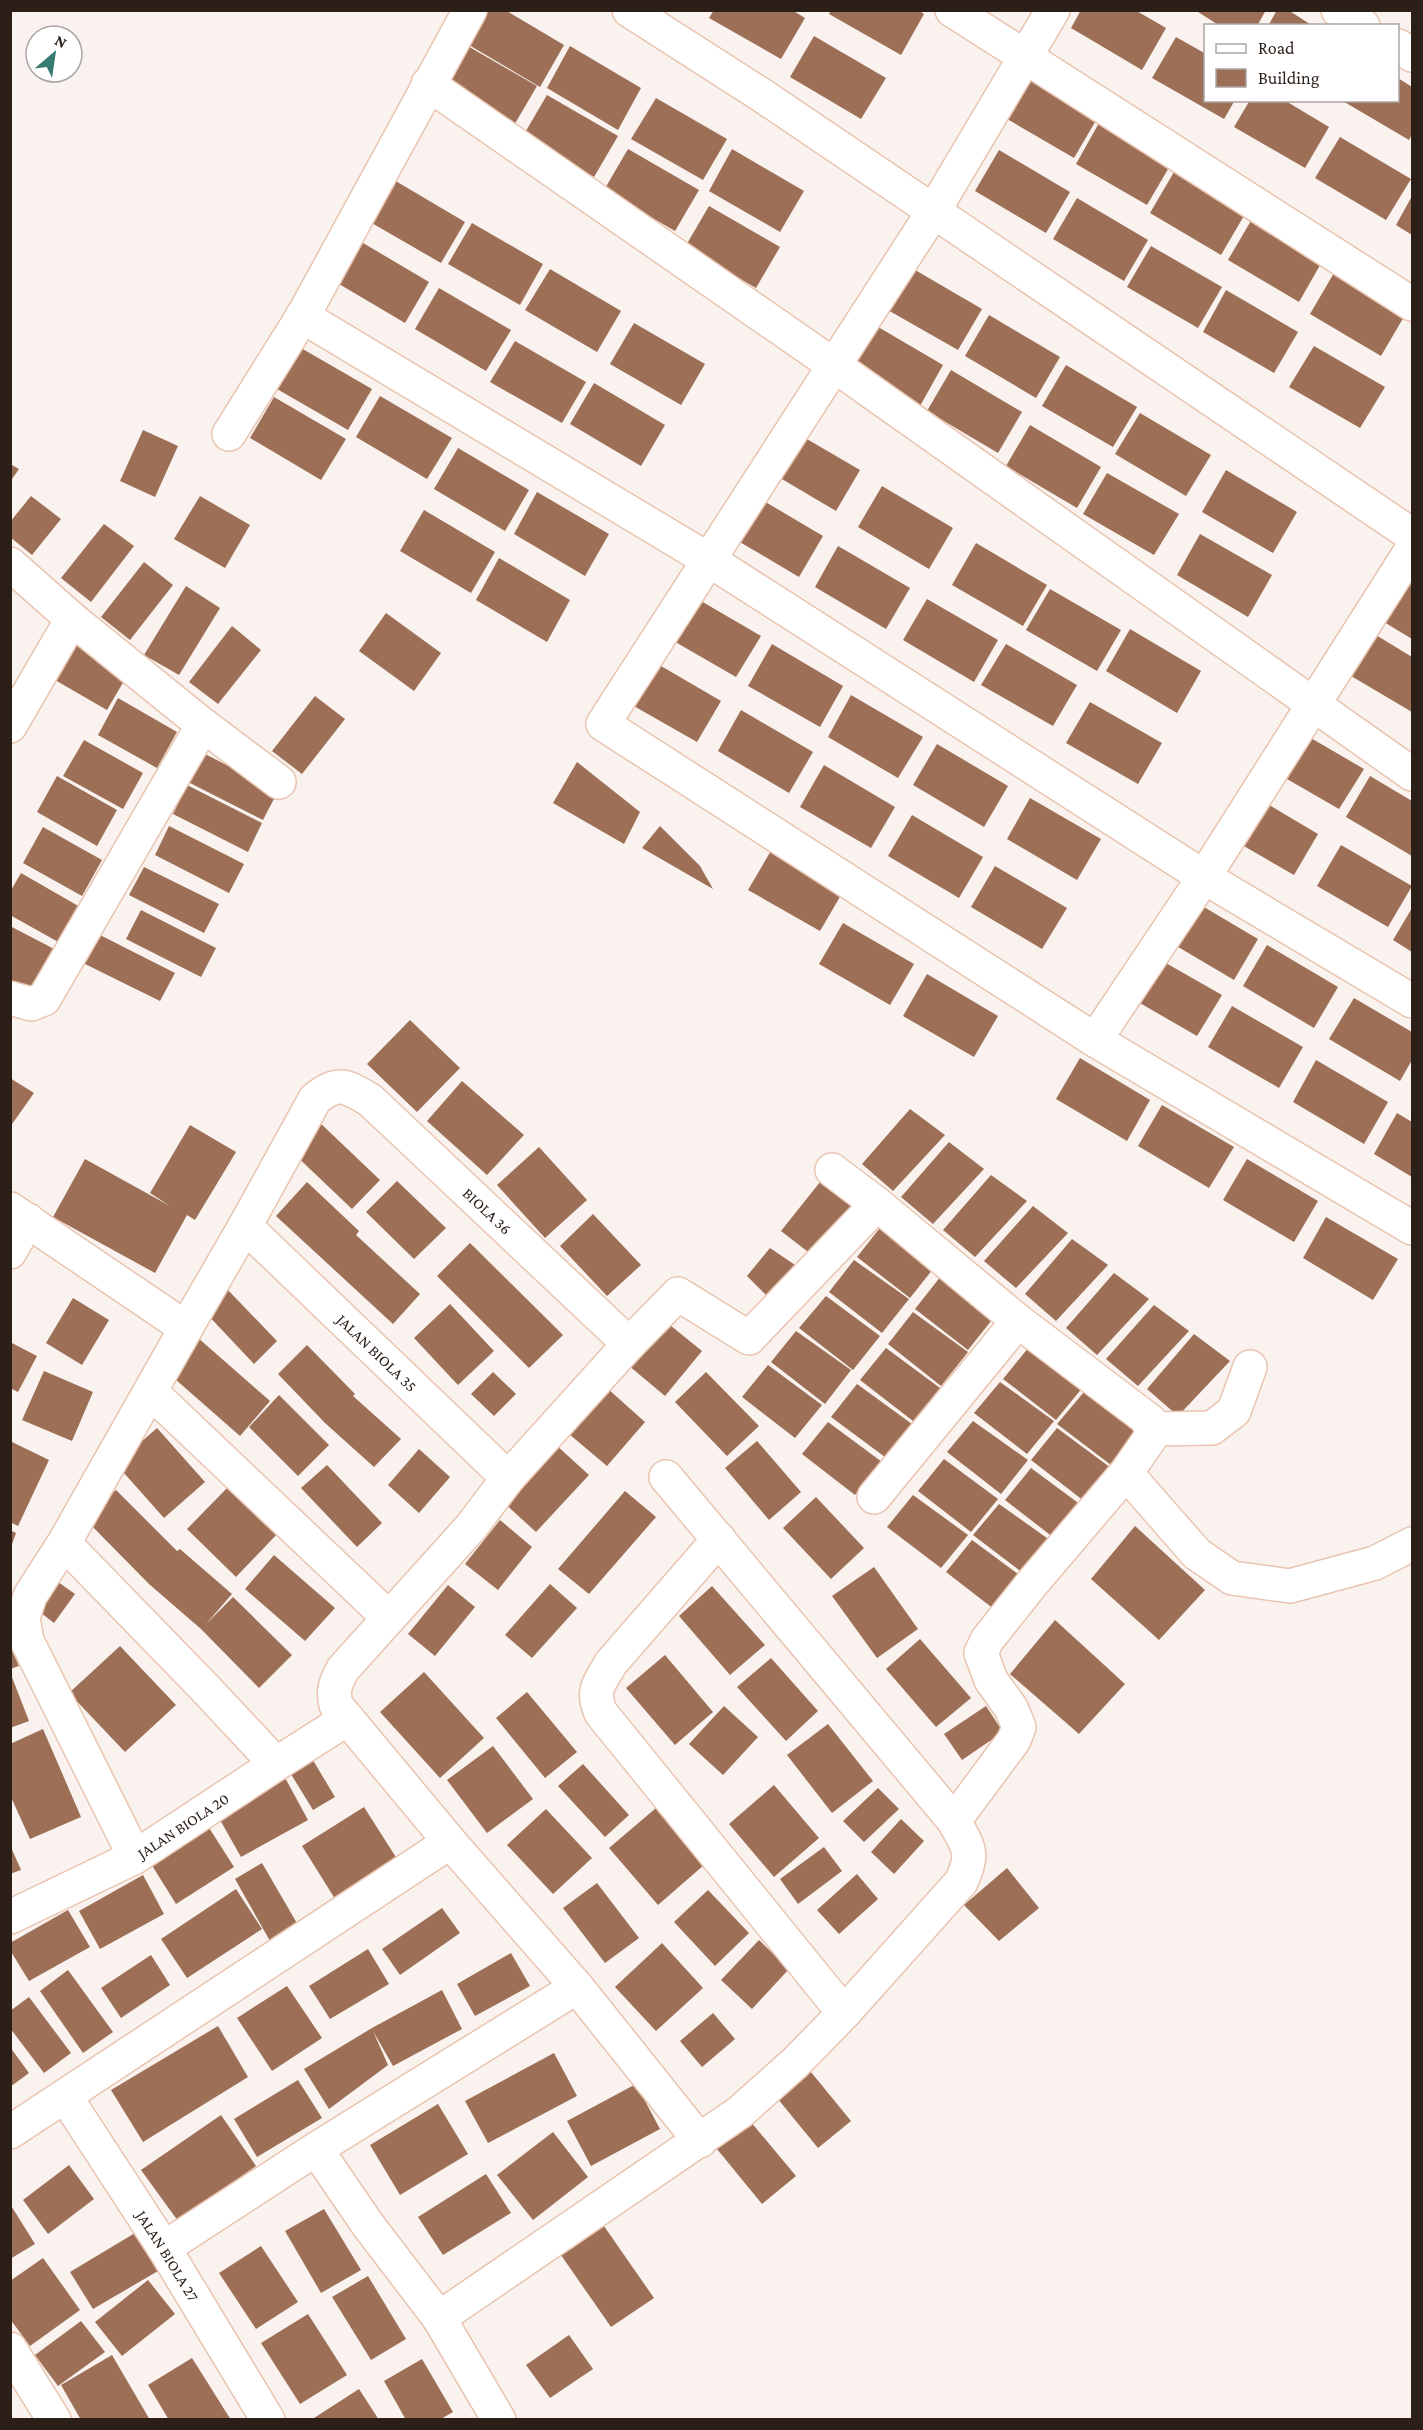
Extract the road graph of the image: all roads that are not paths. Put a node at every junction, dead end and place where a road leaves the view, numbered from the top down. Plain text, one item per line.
1 (470, 10) edge
2 (629, 10) edge
3 (952, 10) edge
4 (1053, 10) edge
5 (1338, 10) edge
6 (1360, 24) edge
7 (1399, 47) edge
8 (1413, 55) edge
9 (1026, 56) junction
10 (428, 84) junction
11 (933, 212) junction
12 (1413, 304) edge
13 (302, 316) junction
14 (835, 366) junction
15 (229, 434) dead end
16 (1413, 535) edge
17 (1413, 549) edge
18 (709, 560) junction
19 (10, 564) edge
20 (72, 619) junction
21 (1312, 704) junction
22 (202, 725) junction
23 (10, 726) edge
24 (1413, 774) edge
25 (279, 782) dead end
26 (1204, 877) junction
27 (10, 998) edge
28 (1413, 1001) edge
29 (1095, 1040) junction
30 (832, 1170) dead end
31 (877, 1204) junction
32 (19, 1215) edge
33 (245, 1226) junction
34 (1413, 1228) edge
35 (10, 1252) edge
36 (1018, 1321) junction
37 (186, 1328) junction
38 (629, 1344) junction
39 (1250, 1367) dead end
40 (150, 1392) junction
41 (1152, 1429) junction
42 (1126, 1473) junction
43 (508, 1478) junction
44 (666, 1478) dead end
45 (874, 1497) dead end
46 (718, 1539) junction
47 (64, 1543) junction
48 (1413, 1544) edge
49 (389, 1618) junction
50 (347, 1719) junction
51 (276, 1764) junction
52 (954, 1821) junction
53 (450, 1842) junction
54 (135, 1857) junction
55 (10, 1917) edge
56 (577, 1987) junction
57 (844, 2013) junction
58 (65, 2096) junction
59 (10, 2132) edge
60 (700, 2141) junction
61 (316, 2149) junction
62 (164, 2248) junction
63 (440, 2318) junction
64 (10, 2349) edge
65 (54, 2420) edge
66 (268, 2420) edge
67 (499, 2420) edge

1 - 10 street
2 - 11 street
3 - 9 street
4 - 9 street
5 - 6 street
7 - 8 street
9 - 11 street
9 - 12 street
10 - 13 street
10 - 14 street
11 - 14 street
11 - 16 street
13 - 15 street
13 - 18 street
14 - 18 street
14 - 21 street
17 - 21 street
18 - 26 street
18 - 29 street
19 - 20 street
20 - 22 street
20 - 23 street
21 - 24 street
21 - 26 street
22 - 25 street
22 - 27 street
26 - 28 street
26 - 29 street
29 - 34 street
30 - 31 street
31 - 36 street
31 - 38 street
32 - 35 street
32 - 37 street
33 - 37 street
33 - 38 street, BIOLA 36
33 - 43 street, JALAN BIOLA 35
36 - 41 street
36 - 45 street
37 - 40 street
38 - 43 street
39 - 41 street
40 - 47 street
40 - 49 street
41 - 42 street
42 - 48 street
42 - 52 street
43 - 49 street
44 - 46 street
46 - 52 street
46 - 57 street
47 - 51 street
47 - 54 street
49 - 50 street
50 - 51 street, JALAN BIOLA 20
50 - 53 street
51 - 54 street, JALAN BIOLA 20
52 - 57 street
53 - 56 street
53 - 58 street
54 - 55 street, JALAN BIOLA 20
56 - 60 street
56 - 61 street
57 - 60 street
58 - 59 street
58 - 62 street, JALAN BIOLA 27
60 - 63 street
61 - 62 street
61 - 63 street
62 - 66 street, JALAN BIOLA 27
63 - 67 street
64 - 65 street

